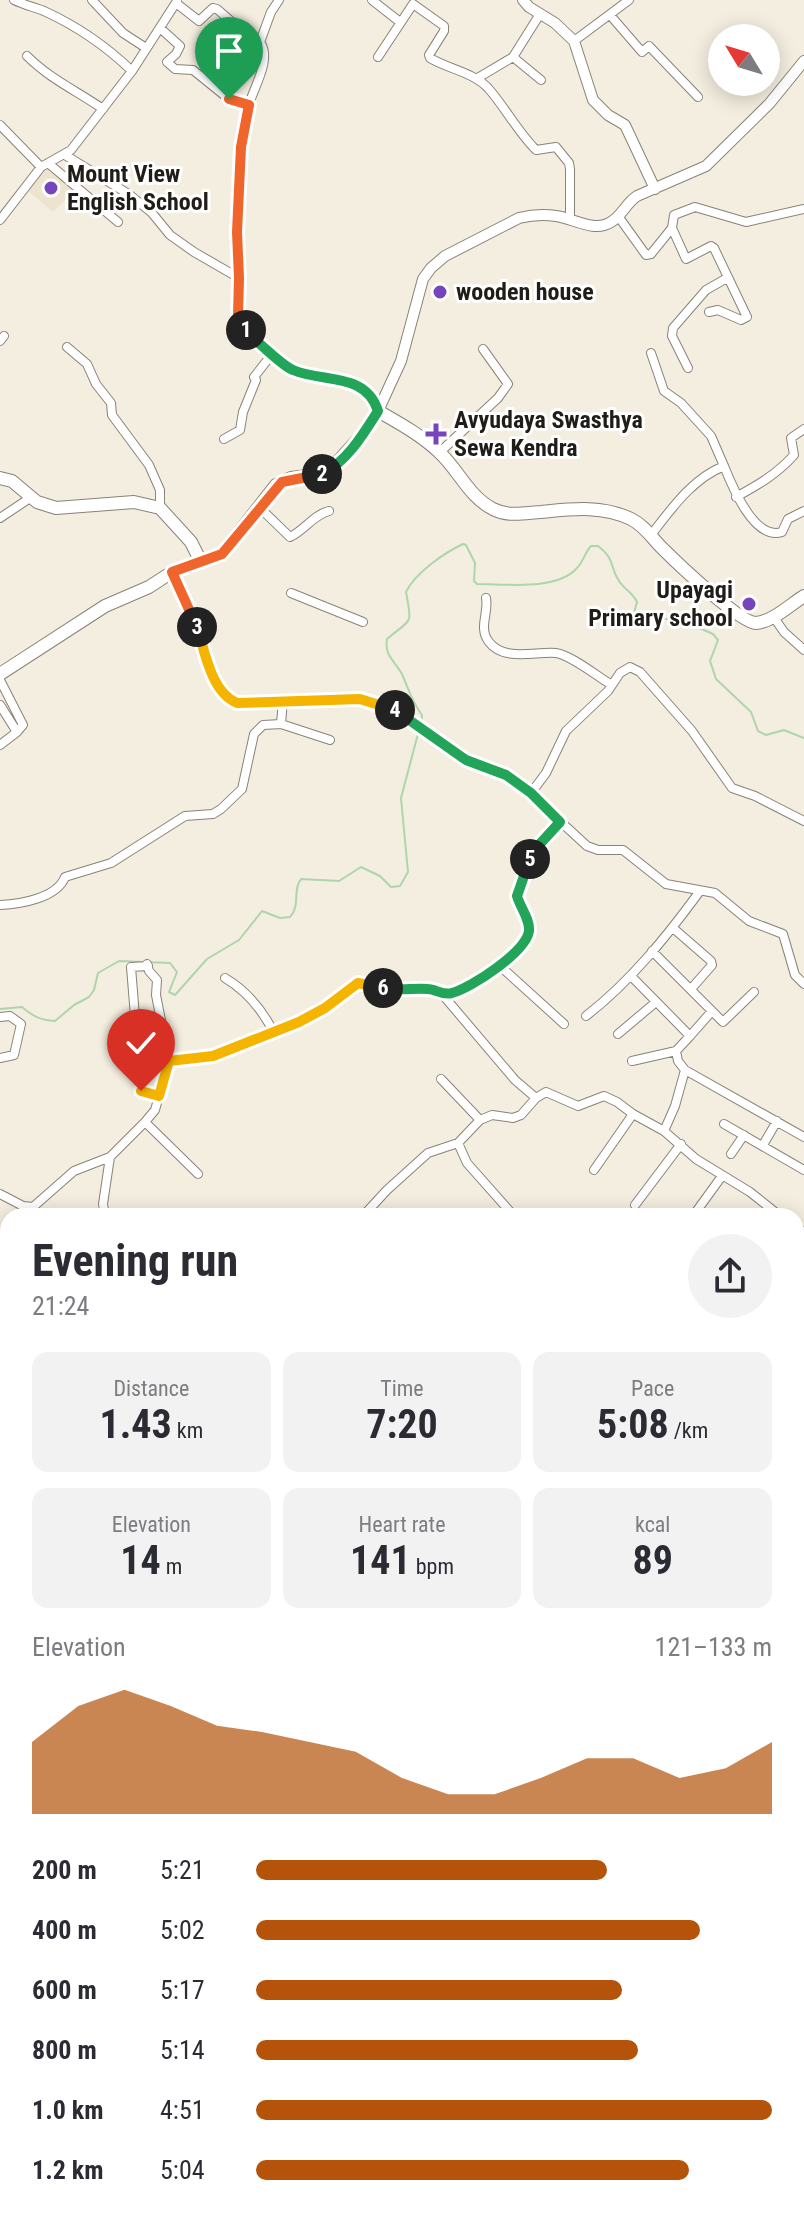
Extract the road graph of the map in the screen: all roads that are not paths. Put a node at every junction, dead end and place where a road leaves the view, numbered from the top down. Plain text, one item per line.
1 (14, 0) edge
2 (92, 0) edge
3 (279, 0) edge
4 (372, 0) edge
5 (523, 0) edge
6 (629, 0) edge
7 (177, 1) edge
8 (540, 14) junction
9 (610, 15) junction
10 (400, 22) junction
11 (160, 28) junction
12 (574, 41) junction
13 (260, 42) junction
14 (146, 48) junction
15 (27, 56) dead end
16 (378, 57) dead end
17 (513, 57) junction
18 (804, 61) edge
19 (132, 71) junction
20 (476, 79) junction
21 (541, 80) dead end
22 (698, 97) dead end
23 (249, 105) junction
24 (103, 109) junction
25 (0, 125) edge
26 (65, 155) junction
27 (44, 165) junction
28 (655, 189) junction
29 (804, 209) edge
30 (618, 216) junction
31 (0, 220) edge
32 (570, 220) junction
33 (118, 222) dead end
34 (672, 228) junction
35 (239, 278) junction
36 (727, 278) junction
37 (709, 312) dead end
38 (67, 347) dead end
39 (483, 349) dead end
40 (273, 353) junction
41 (651, 353) dead end
42 (688, 368) dead end
43 (378, 411) junction
44 (804, 429) edge
45 (224, 439) dead end
46 (440, 452) junction
47 (724, 466) junction
48 (0, 478) edge
49 (736, 497) junction
50 (30, 498) junction
51 (160, 508) junction
52 (260, 508) junction
53 (329, 511) dead end
54 (804, 511) edge
55 (0, 518) edge
56 (651, 535) junction
57 (201, 562) junction
58 (172, 572) junction
59 (291, 593) dead end
60 (804, 596) edge
61 (486, 598) dead end
62 (773, 616) junction
63 (363, 622) dead end
64 (804, 650) edge
65 (0, 677) edge
66 (612, 685) junction
67 (283, 700) junction
68 (0, 705) edge
69 (281, 724) junction
70 (17, 732) junction
71 (330, 740) dead end
72 (0, 745) edge
73 (531, 793) junction
74 (804, 821) edge
75 (560, 822) junction
76 (700, 891) junction
77 (0, 905) edge
78 (673, 928) junction
79 (652, 951) junction
80 (500, 966) junction
81 (631, 976) junction
82 (225, 978) dead end
83 (804, 984) edge
84 (691, 989) junction
85 (754, 992) dead end
86 (442, 994) junction
87 (656, 1002) junction
88 (712, 1011) junction
89 (586, 1016) dead end
90 (0, 1017) edge
91 (564, 1024) dead end
92 (273, 1031) junction
93 (618, 1034) dead end
94 (690, 1036) junction
95 (676, 1051) junction
96 (0, 1058) edge
97 (169, 1061) junction
98 (632, 1061) dead end
99 (685, 1070) junction
100 (441, 1079) dead end
101 (159, 1096) junction
102 (536, 1098) junction
103 (633, 1114) junction
104 (480, 1120) junction
105 (777, 1121) junction
106 (145, 1122) junction
107 (724, 1124) dead end
108 (664, 1131) junction
109 (744, 1135) junction
110 (804, 1137) edge
111 (458, 1143) junction
112 (681, 1144) junction
113 (763, 1145) junction
114 (731, 1154) dead end
115 (110, 1157) junction
116 (594, 1170) dead end
117 (804, 1170) edge
118 (198, 1174) dead end
119 (722, 1176) junction
120 (0, 1194) edge
121 (635, 1205) dead end
122 (104, 1208) edge
123 (370, 1208) edge
124 (507, 1208) edge
125 (699, 1208) edge
126 (770, 1208) edge

1 - 19 street
2 - 14 street
3 - 13 street
4 - 10 street
5 - 8 street
6 - 9 street
7 - 11 street
7 - 13 street
8 - 12 street
8 - 17 street
9 - 12 street
9 - 22 street
10 - 16 street
10 - 20 street
11 - 14 street
11 - 23 street
12 - 28 street
13 - 23 street
14 - 19 street
15 - 24 street
17 - 20 street
17 - 21 street
18 - 28 street
19 - 24 street
20 - 32 street
23 - 35 street
24 - 26 street
25 - 27 street
26 - 27 street
26 - 35 street
27 - 31 street
27 - 33 street
28 - 30 street
29 - 34 street
30 - 32 street
30 - 34 street
32 - 43 street
34 - 36 street
35 - 40 street
36 - 37 street
36 - 42 street
38 - 51 street
39 - 46 street
40 - 43 street
40 - 45 street
41 - 47 street
43 - 46 main road
43 - 52 main road
44 - 49 street
46 - 56 main road
47 - 49 street
47 - 56 street
48 - 50 main road
49 - 54 street
50 - 51 main road
50 - 55 street
51 - 57 main road
52 - 53 street
52 - 57 main road
56 - 62 main road
57 - 58 main road
58 - 65 main road
58 - 67 street
59 - 63 street
60 - 62 main road
61 - 66 street
62 - 64 street
65 - 70 street
66 - 73 street
66 - 74 street
67 - 69 street
67 - 73 street
68 - 70 street
69 - 71 street
69 - 77 street
70 - 72 street
73 - 75 street
75 - 76 street
75 - 80 street
76 - 78 street
76 - 83 street
78 - 79 street
78 - 84 street
79 - 81 street
79 - 84 street
80 - 86 street
80 - 91 street
81 - 87 street
81 - 89 street
82 - 92 street
84 - 88 street
85 - 88 street
86 - 92 street
86 - 102 street
87 - 93 street
87 - 94 street
88 - 94 street
90 - 96 street
92 - 97 street
94 - 95 street
95 - 98 street
95 - 99 street
97 - 101 street
97 - 101 street
99 - 105 street
99 - 108 street
100 - 104 street
101 - 106 street
102 - 103 street
102 - 104 street
103 - 108 street
103 - 116 street
104 - 111 street
105 - 110 street
105 - 113 street
106 - 115 street
106 - 118 street
107 - 109 street
108 - 112 street
109 - 113 street
109 - 114 street
111 - 123 street
111 - 124 street
112 - 119 street
112 - 121 street
113 - 117 street
115 - 120 street
115 - 122 street
119 - 125 street
119 - 126 street

